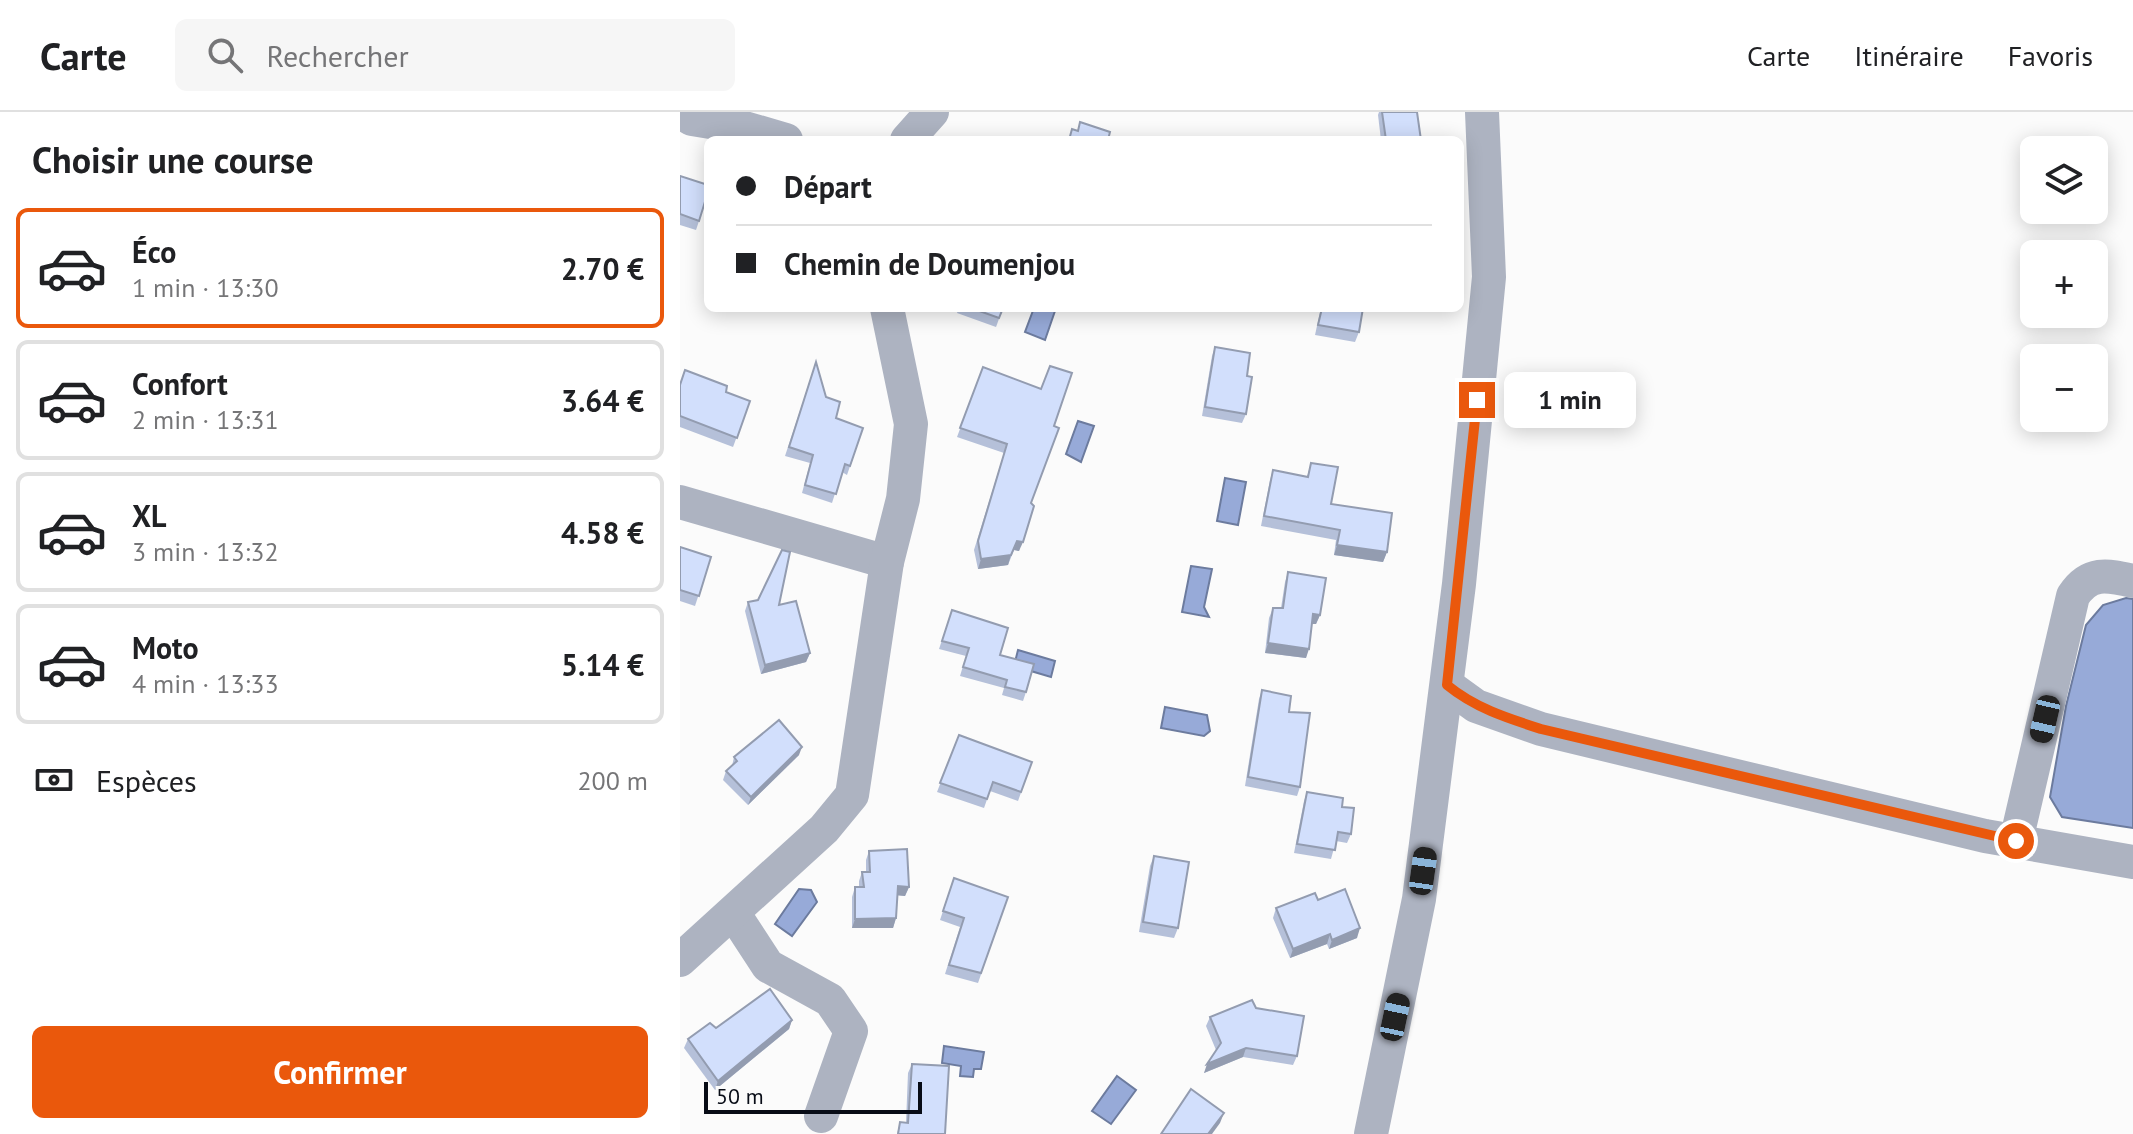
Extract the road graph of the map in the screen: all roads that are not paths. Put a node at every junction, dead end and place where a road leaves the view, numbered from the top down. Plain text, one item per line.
1 (680, 112) edge
2 (932, 112) edge
3 (1482, 112) edge
4 (772, 136) edge
5 (911, 136) edge
6 (888, 312) edge
7 (680, 502) edge
8 (887, 562) junction
9 (2133, 581) edge
10 (1447, 685) junction
11 (2016, 841) junction
12 (2133, 862) edge
13 (734, 914) junction
14 (680, 960) edge
15 (821, 1116) dead end
16 (1371, 1134) edge

1 - 4 street
2 - 5 street
3 - 10 street
6 - 8 street
7 - 8 street
8 - 13 street
9 - 11 street
10 - 11 street
10 - 16 street
11 - 12 street
13 - 14 street
13 - 15 street

